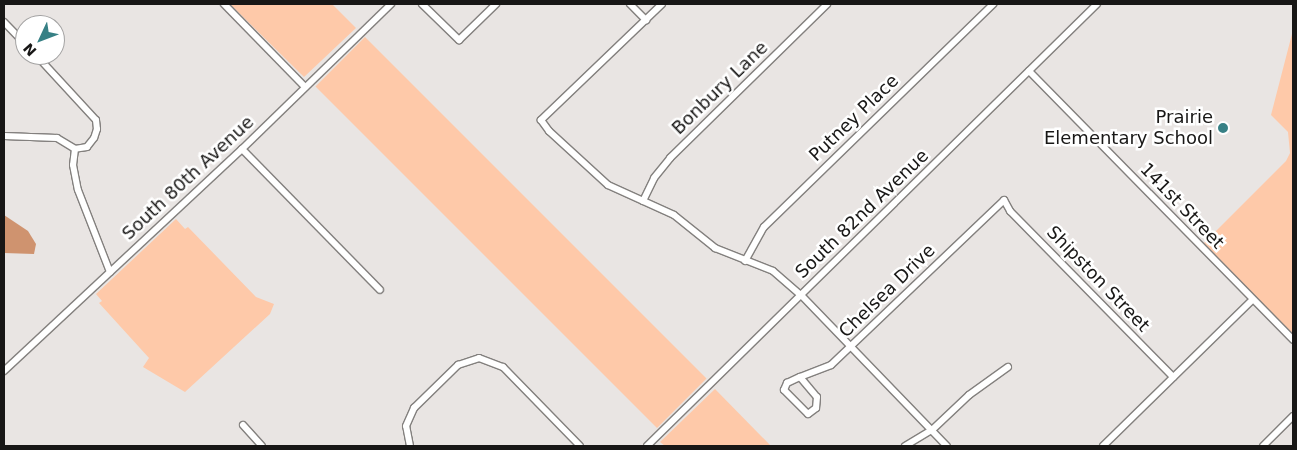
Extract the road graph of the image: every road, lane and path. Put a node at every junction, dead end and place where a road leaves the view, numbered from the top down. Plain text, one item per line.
1 (224, 4) edge
2 (391, 4) edge
3 (422, 4) edge
4 (496, 4) edge
5 (630, 4) edge
6 (662, 4) edge
7 (827, 4) edge
8 (993, 4) edge
9 (1097, 4) edge
10 (646, 20) junction
11 (4, 22) edge
12 (15, 34) edge
13 (45, 65) edge
14 (1029, 71) junction
15 (305, 87) junction
16 (4, 136) edge
17 (75, 149) junction
18 (242, 149) junction
19 (1004, 200) joint
20 (644, 201) junction
21 (745, 261) junction
22 (110, 272) junction
23 (380, 290) dead end
24 (801, 295) junction
25 (1252, 300) junction
26 (1293, 340) edge
27 (851, 347) junction
28 (1008, 367) dead end
29 (4, 371) edge
30 (800, 377) junction
31 (1173, 377) junction
32 (1293, 416) edge
33 (243, 425) dead end
34 (932, 430) junction
35 (262, 446) edge
36 (410, 446) edge
37 (580, 446) edge
38 (647, 446) edge
39 (905, 446) edge
40 (947, 446) edge
41 (1103, 446) edge
42 (1263, 446) edge

1 - 15 street
2 - 15 street, South 80th Avenue
3 - 4 street
5 - 10 street
6 - 10 street
7 - 20 street, Bonbury Lane
8 - 21 street, Putney Place
9 - 14 street, South 82nd Avenue
10 - 20 street
11 - 12 street
13 - 17 street
14 - 24 street, South 82nd Avenue
14 - 25 street, 141st Street
15 - 18 street, South 80th Avenue
16 - 17 street
17 - 22 street
18 - 22 street, South 80th Avenue
18 - 23 street
19 - 27 street, Chelsea Drive
19 - 31 street, Shipston Street
20 - 21 street
21 - 24 street
22 - 29 street, South 80th Avenue
24 - 27 street
24 - 38 street, South 82nd Avenue
25 - 26 street, 141st Street
25 - 31 street
27 - 30 street, Chelsea Drive
27 - 34 street
28 - 34 street
30 - 30 street, Chelsea Drive
31 - 41 street
32 - 42 street
33 - 35 street
34 - 39 street
34 - 40 street
36 - 37 street

